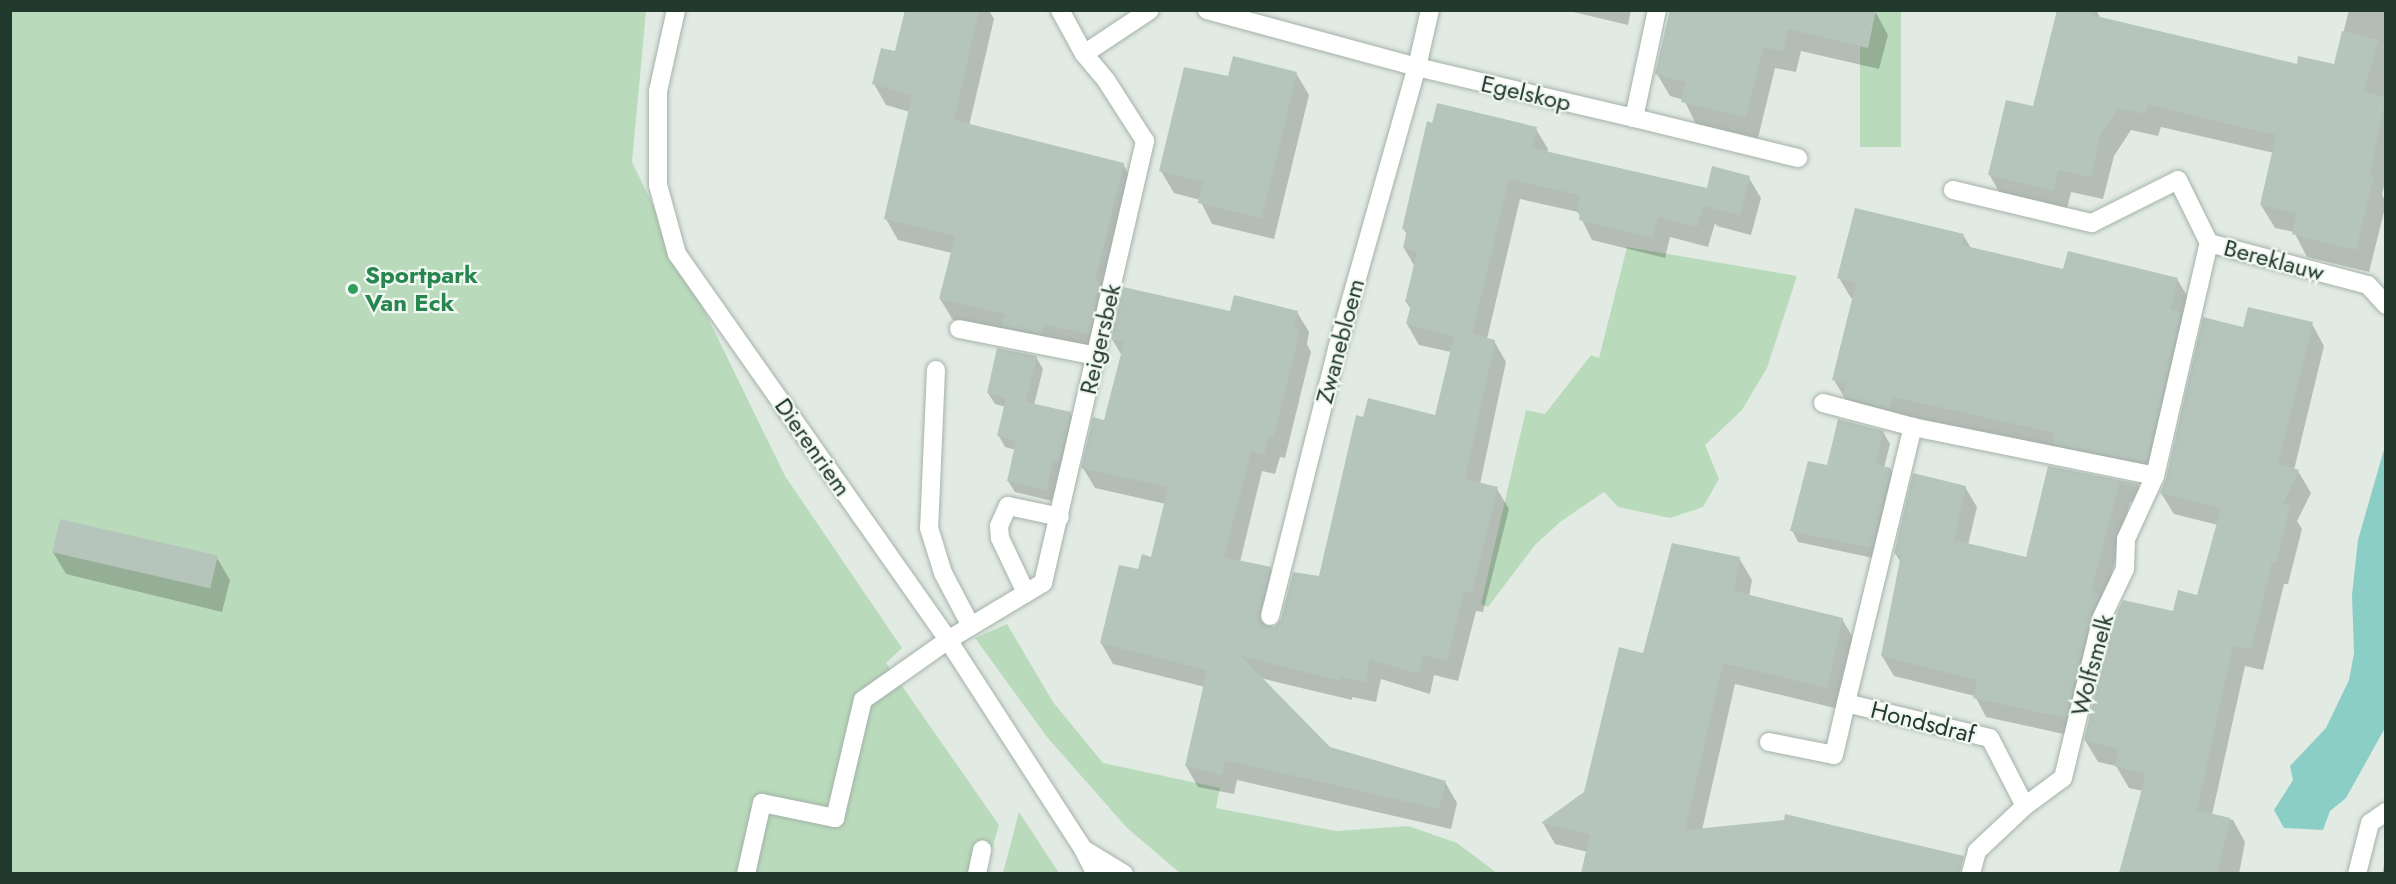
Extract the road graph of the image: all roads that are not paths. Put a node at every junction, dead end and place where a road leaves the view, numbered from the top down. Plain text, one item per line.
1 (676, 10) edge
2 (1059, 10) edge
3 (1150, 10) edge
4 (1207, 10) edge
5 (1430, 10) edge
6 (1657, 10) edge
7 (1084, 54) junction
8 (1417, 67) junction
9 (1634, 118) junction
10 (1798, 158) dead end
11 (1953, 190) dead end
12 (2210, 243) junction
13 (2385, 305) edge
14 (959, 329) dead end
15 (1096, 356) junction
16 (936, 370) dead end
17 (1823, 403) dead end
18 (1913, 427) junction
19 (2155, 476) junction
20 (1060, 517) junction
21 (1026, 593) junction
22 (1270, 616) dead end
23 (971, 626) junction
24 (948, 639) junction
25 (1846, 703) junction
26 (1769, 742) dead end
27 (2025, 806) junction
28 (2385, 812) edge
29 (1083, 849) junction
30 (982, 850) dead end
31 (746, 873) edge
32 (977, 873) edge
33 (1096, 873) edge
34 (1124, 873) edge
35 (1971, 873) edge
36 (2357, 873) edge

1 - 24 street, Dierenriem
2 - 7 street, Reigersbek
3 - 7 street
4 - 8 street, Egelskop
5 - 8 street
6 - 9 street
7 - 15 street, Reigersbek
8 - 9 street, Egelskop
8 - 22 street, Zwanebloem
9 - 10 street, Egelskop
11 - 12 street, Bereklauw
12 - 13 street, Bereklauw
12 - 19 street, Wolfsmelk
14 - 15 street
15 - 20 street, Reigersbek
16 - 23 street
17 - 18 street
18 - 19 street
18 - 25 street
19 - 27 street, Wolfsmelk
20 - 21 street, Reigersbek
20 - 21 street
21 - 23 street, Reigersbek
23 - 24 street, Reigersbek
24 - 29 street, Dierenriem
24 - 31 street, Reigersbek
25 - 26 street, Hondsdraf
25 - 27 street, Hondsdraf
27 - 35 street
28 - 36 street
29 - 33 street, Dierenriem
29 - 34 street, Dierenriem
30 - 32 street

